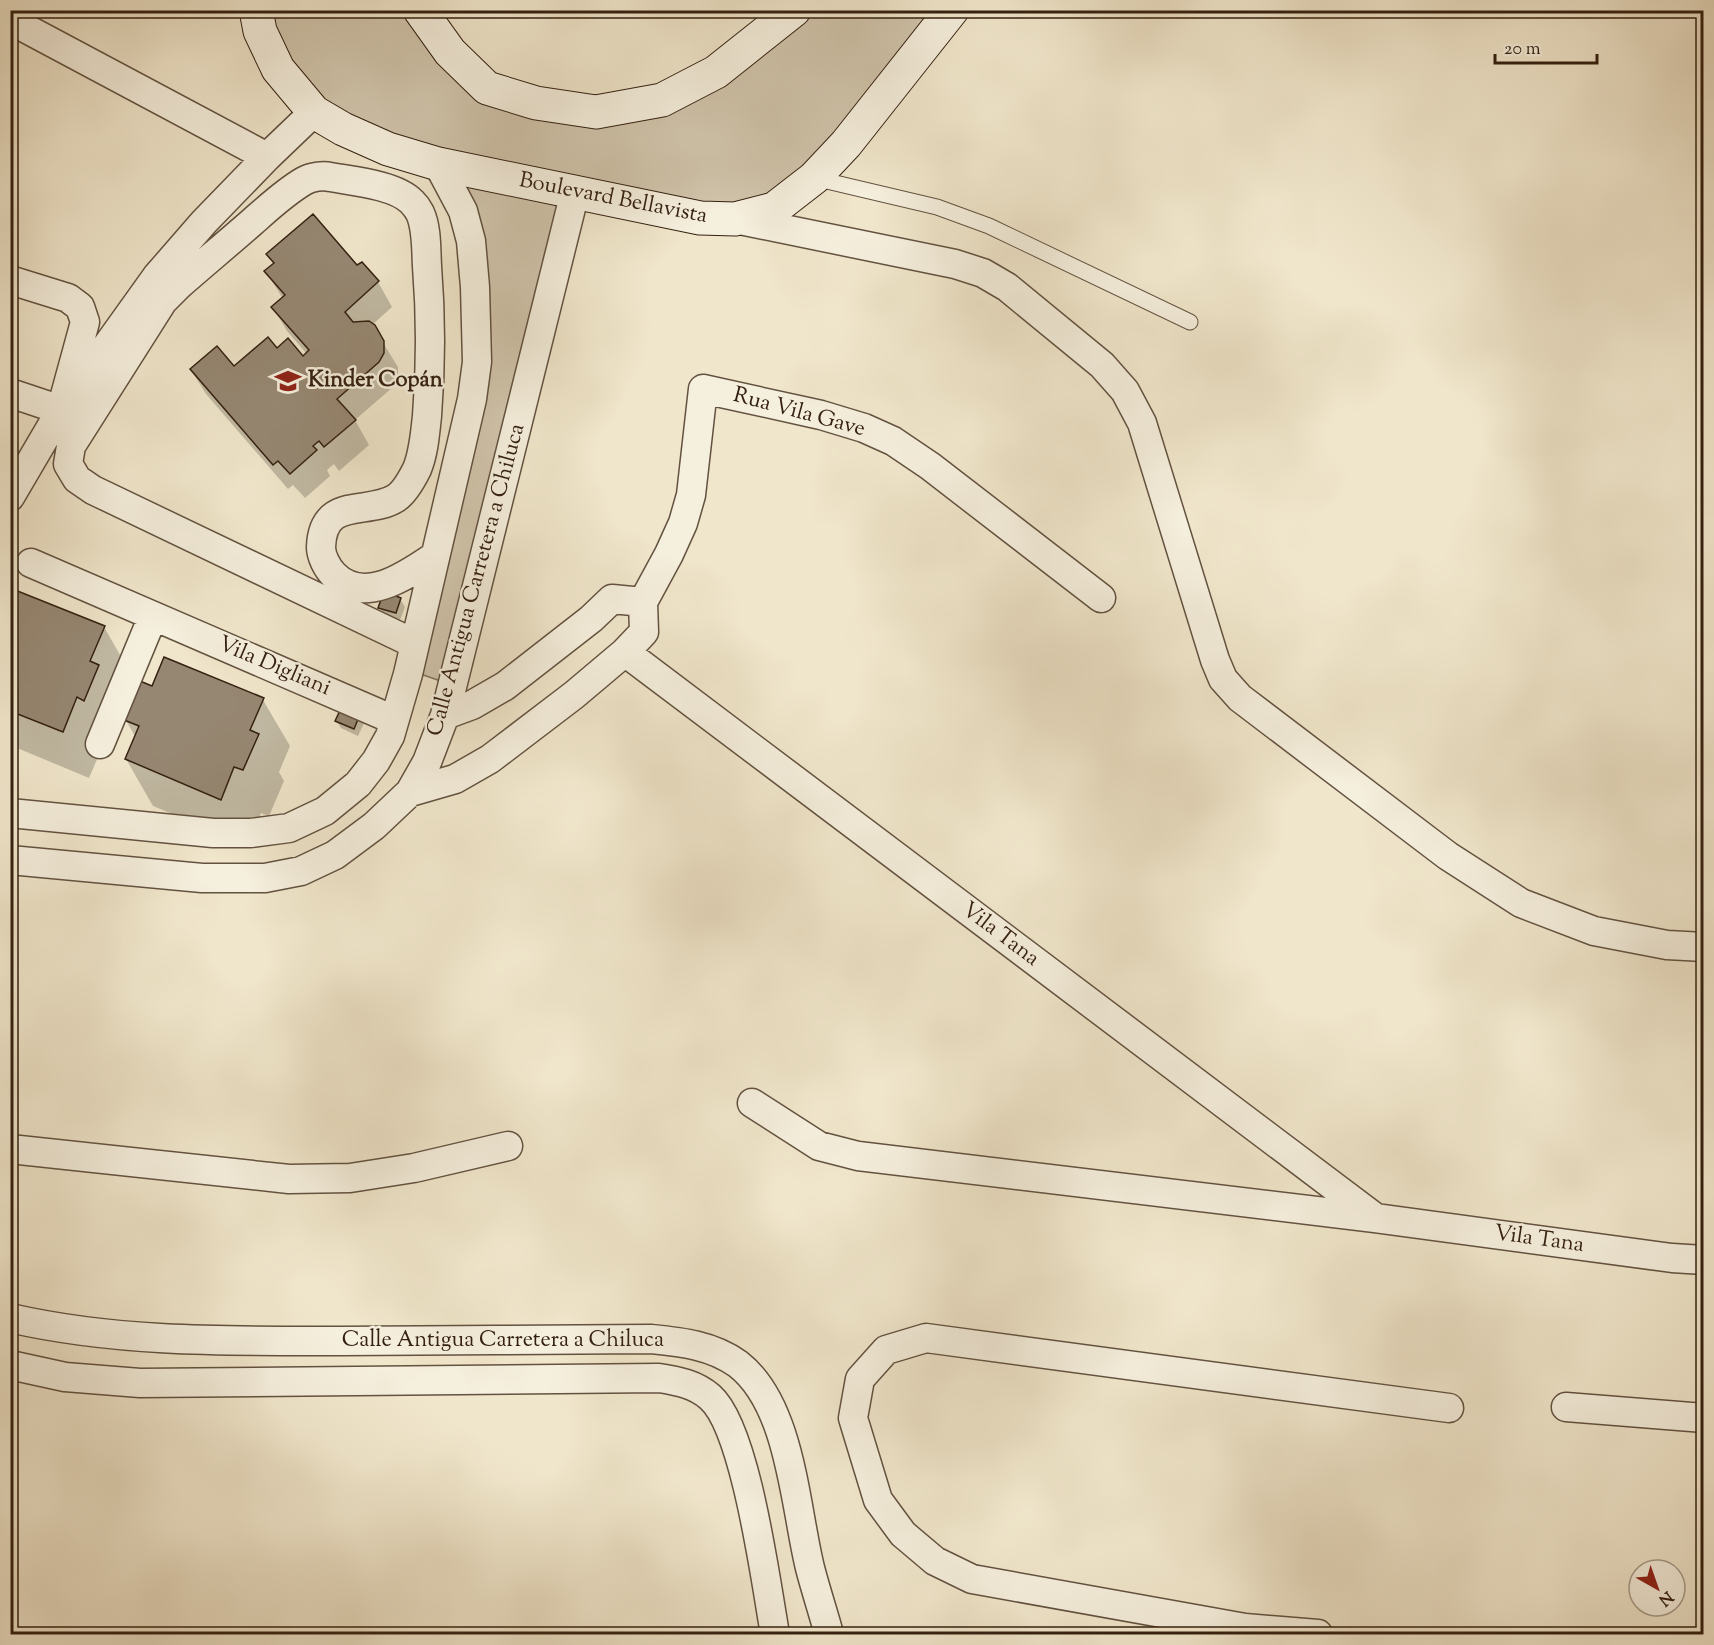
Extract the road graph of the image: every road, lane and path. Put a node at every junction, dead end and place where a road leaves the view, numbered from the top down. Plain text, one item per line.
1 (256, 10) edge
2 (420, 10) edge
3 (794, 10) edge
4 (926, 10) edge
5 (952, 10) edge
6 (10, 20) edge
7 (925, 44) junction
8 (314, 112) junction
9 (267, 157) junction
10 (438, 164) junction
11 (814, 178) junction
12 (574, 192) junction
13 (735, 219) junction
14 (10, 280) edge
15 (1190, 322) dead end
16 (10, 393) edge
17 (61, 410) junction
18 (10, 497) edge
19 (435, 556) junction
20 (31, 563) dead end
21 (1101, 598) dead end
22 (643, 602) junction
23 (153, 616) junction
24 (415, 644) junction
25 (625, 652) junction
26 (408, 674) junction
27 (449, 702) junction
28 (394, 720) junction
29 (100, 744) dead end
30 (410, 792) junction
31 (10, 813) edge
32 (10, 860) edge
33 (1704, 947) edge
34 (752, 1103) dead end
35 (508, 1146) dead end
36 (10, 1149) edge
37 (1375, 1218) junction
38 (1704, 1260) edge
39 (10, 1318) edge
40 (10, 1365) edge
41 (1566, 1407) dead end
42 (1449, 1408) dead end
43 (1704, 1418) edge
44 (810, 1569) junction
45 (764, 1571) junction
46 (1245, 1631) edge
47 (1307, 1634) edge
48 (774, 1635) edge
49 (829, 1635) edge

1 - 8 main road, Boulevard Bellavista
2 - 3 main road
4 - 7 main road
5 - 7 main road, Boulevard Bellavista
6 - 9 street
7 - 11 main road, Boulevard Bellavista
8 - 9 street
8 - 10 main road, Boulevard Bellavista
9 - 17 street
10 - 12 main road, Boulevard Bellavista
10 - 19 street, Calle Antigua Carretera a Chiluca
11 - 13 main road, Boulevard Bellavista
11 - 15 lane
12 - 13 main road, Boulevard Bellavista
12 - 27 street, Calle Antigua Carretera a Chiluca
13 - 33 street
14 - 17 street
16 - 17 street
17 - 18 street
19 - 24 street, Calle Antigua Carretera a Chiluca
19 - 24 street
20 - 23 street, Vila Digliani
21 - 22 street, Rua Vila Gave
22 - 25 street
22 - 27 street
23 - 28 street, Vila Digliani
23 - 29 street
24 - 26 street, Calle Antigua Carretera a Chiluca
25 - 30 street
25 - 37 street, Vila Tana
26 - 27 street
26 - 28 street, Calle Antigua Carretera a Chiluca
27 - 30 street, Calle Antigua Carretera a Chiluca
28 - 31 street, Calle Antigua Carretera a Chiluca
30 - 32 street, Calle Antigua Carretera a Chiluca
34 - 37 street, Vila Tana
35 - 36 street
37 - 38 street, Vila Tana
39 - 44 street, Calle Antigua Carretera a Chiluca
40 - 45 street, Calle Antigua Carretera a Chiluca
41 - 43 street
42 - 46 street
44 - 45 street
44 - 49 street, Calle Antigua Carretera a Chiluca
45 - 48 street, Calle Antigua Carretera a Chiluca
46 - 47 street

